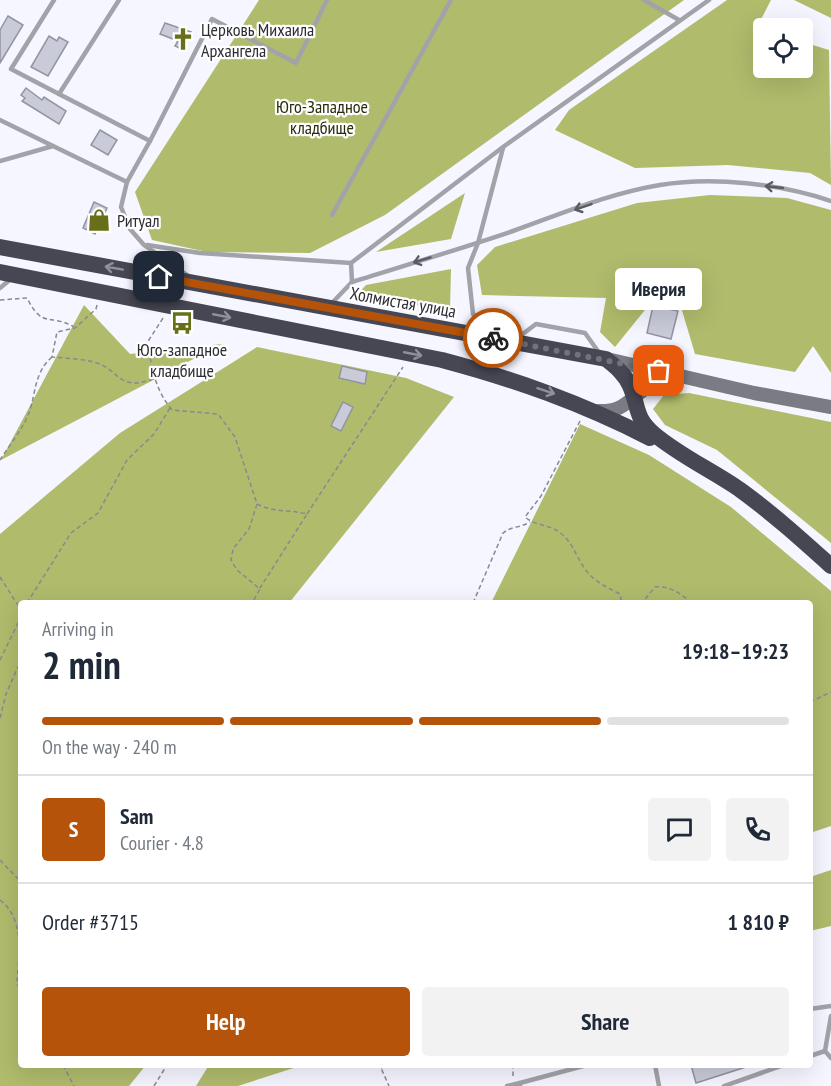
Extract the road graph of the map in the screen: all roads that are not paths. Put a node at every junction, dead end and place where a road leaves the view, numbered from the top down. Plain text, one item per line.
1 (54, 0) edge
2 (119, 0) edge
3 (327, 0) edge
4 (451, 0) edge
5 (644, 0) edge
6 (709, 0) edge
7 (680, 20) junction
8 (59, 94) junction
9 (0, 120) edge
10 (150, 141) junction
11 (53, 146) junction
12 (503, 147) junction
13 (0, 161) edge
14 (127, 182) junction
15 (831, 201) edge
16 (332, 214) dead end
17 (478, 243) junction
18 (144, 245) junction
19 (0, 248) edge
20 (351, 263) junction
21 (8, 273) edge
22 (181, 281) junction
23 (352, 282) junction
24 (199, 284) junction
25 (0, 288) edge
26 (174, 306) junction
27 (328, 308) junction
28 (506, 340) junction
29 (604, 358) junction
30 (704, 381) junction
31 (634, 398) junction
32 (831, 407) edge
33 (592, 409) junction
34 (686, 455) junction
35 (831, 566) edge
36 (831, 1006) edge
37 (813, 1009) edge
38 (831, 1016) edge
39 (825, 1051) junction
40 (813, 1055) edge
41 (831, 1058) edge
42 (576, 1068) edge
43 (656, 1068) edge
44 (775, 1068) edge
45 (520, 1084) edge
46 (510, 1085) edge
47 (659, 1086) edge
48 (724, 1086) edge

1 - 8 lane
2 - 8 lane
3 - 10 lane
4 - 16 lane
5 - 7 lane
6 - 7 lane
7 - 12 lane
8 - 10 lane
9 - 11 lane
10 - 14 lane
11 - 13 lane
11 - 14 lane
12 - 17 lane
12 - 20 lane
14 - 18 lane
15 -> 17 lane
17 -> 23 lane
17 - 28 lane
18 - 20 lane
18 - 24 lane
22 -> 19 highway, Холмистая улица
20 - 23 lane
21 - 25 lane
21 - 26 highway
22 - 24 highway, Холмистая улица
22 - 26 highway
23 - 27 lane
24 - 27 highway, Холмистая улица
26 -> 33 highway
27 - 28 highway, Холмистая улица
28 - 29 highway, Холмистая улица
29 - 30 main road
29 - 31 highway
30 - 31 main road
30 - 32 main road
31 - 33 main road
31 - 34 highway
33 - 34 highway
34 - 35 highway
36 - 37 lane
38 - 39 lane
39 - 40 lane
39 - 41 lane
42 - 45 lane
43 - 47 lane
44 - 48 lane
45 - 46 lane

